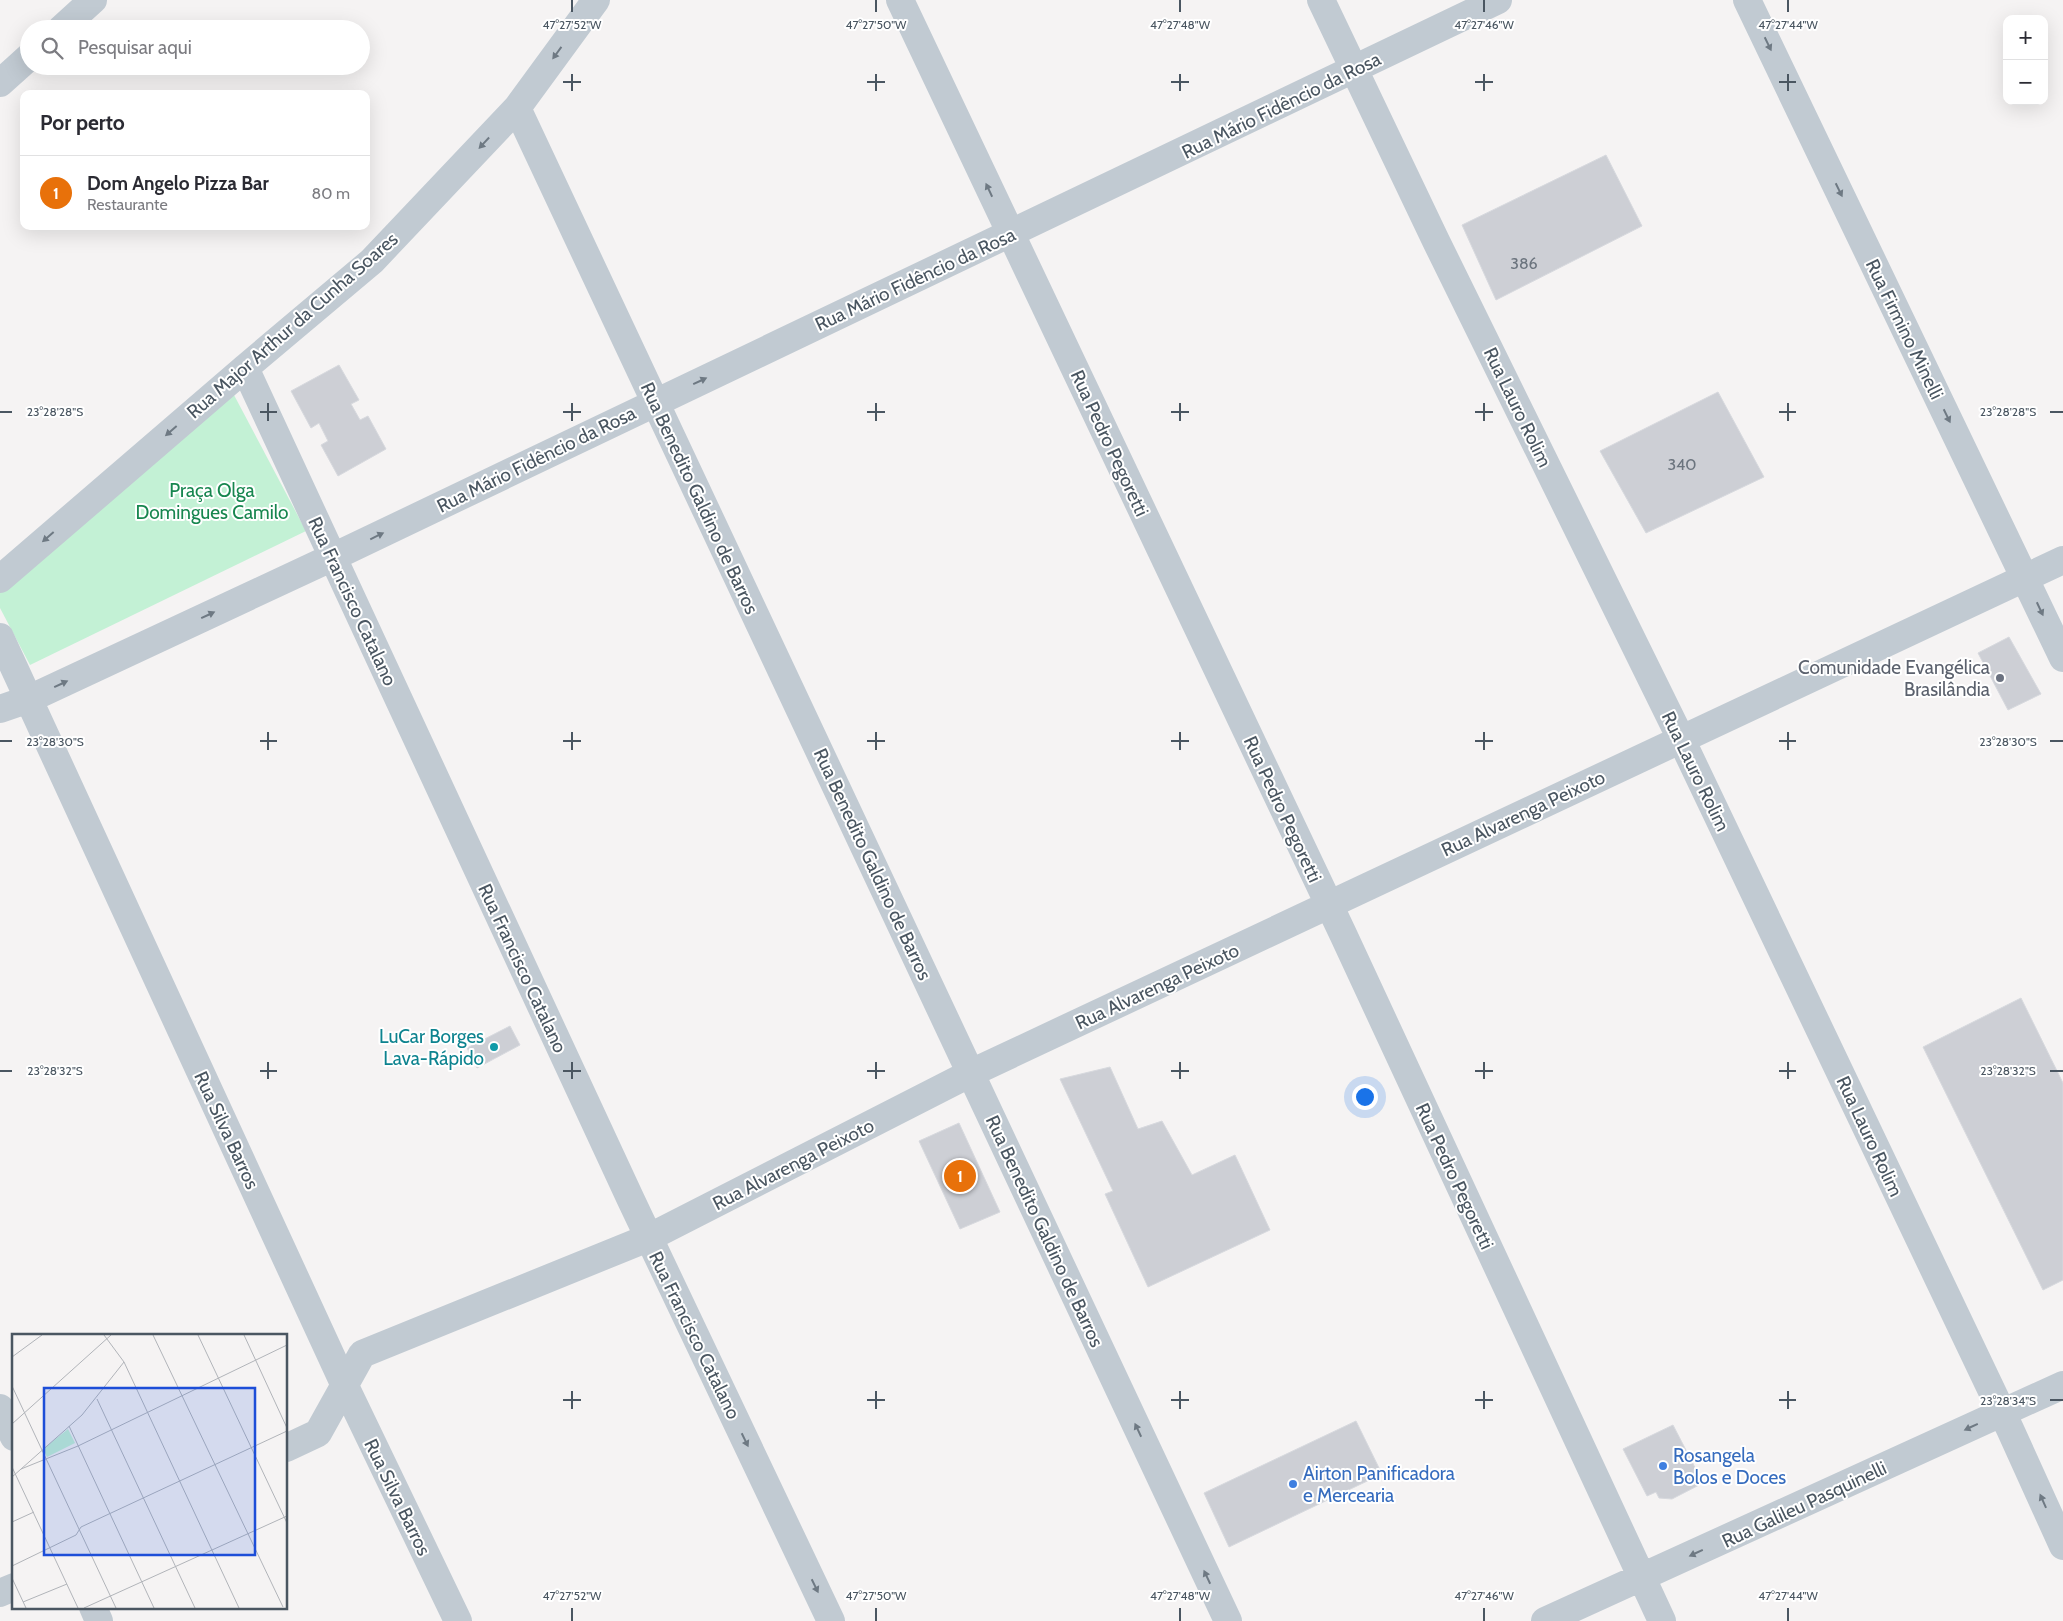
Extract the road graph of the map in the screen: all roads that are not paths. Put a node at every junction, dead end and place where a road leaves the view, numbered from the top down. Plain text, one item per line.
1 (93, 0) edge
2 (596, 0) edge
3 (900, 0) edge
4 (1321, 0) edge
5 (1498, 0) edge
6 (1747, 0) edge
7 (71, 20) edge
8 (20, 65) edge
9 (1355, 70) junction
10 (0, 83) edge
11 (517, 108) junction
12 (1010, 234) junction
13 (245, 368) junction
14 (656, 402) junction
15 (333, 557) junction
16 (2063, 560) edge
17 (2025, 578) junction
18 (0, 579) edge
19 (0, 636) edge
20 (2063, 658) edge
21 (29, 698) junction
22 (0, 709) edge
23 (1681, 739) junction
24 (1329, 905) junction
25 (971, 1073) junction
26 (648, 1238) junction
27 (2063, 1385) edge
28 (345, 1386) junction
29 (0, 1408) edge
30 (2002, 1413) junction
31 (12, 1433) edge
32 (288, 1447) edge
33 (2063, 1546) edge
34 (1642, 1578) junction
35 (12, 1588) edge
36 (0, 1593) edge
37 (93, 1608) edge
38 (99, 1621) edge
39 (458, 1621) edge
40 (832, 1621) edge
41 (1228, 1621) edge
42 (1545, 1621) edge
43 (1662, 1621) edge

1 - 7 street
2 -> 11 street, Rua Major Arthur da Cunha Soares
12 -> 3 street, Rua Pedro Pegoretti
4 - 9 street, Rua Lauro Rolim
5 - 9 street, Rua Mário Fidêncio da Rosa
6 -> 17 street, Rua Firmino Minelli
8 - 10 street
9 - 12 street, Rua Mário Fidêncio da Rosa
9 - 23 street, Rua Lauro Rolim
11 -> 13 street, Rua Major Arthur da Cunha Soares
11 - 14 street, Rua Benedito Galdino de Barros
14 -> 12 street, Rua Mário Fidêncio da Rosa
12 - 24 street, Rua Pedro Pegoretti
13 - 15 street, Rua Francisco Catalano
13 -> 18 street, Rua Major Arthur da Cunha Soares
15 -> 14 street, Rua Mário Fidêncio da Rosa
14 - 25 street, Rua Benedito Galdino de Barros
21 -> 15 street
15 - 26 street, Rua Francisco Catalano
16 - 17 street, Rua Alvarenga Peixoto
17 -> 20 street, Rua Firmino Minelli
17 - 23 street, Rua Alvarenga Peixoto
19 - 21 street, Rua Silva Barros
21 - 22 street
21 - 28 street, Rua Silva Barros
23 - 24 street, Rua Alvarenga Peixoto
23 - 30 street, Rua Lauro Rolim
24 - 25 street, Rua Alvarenga Peixoto
24 - 34 street, Rua Pedro Pegoretti
25 - 26 street, Rua Alvarenga Peixoto
41 -> 25 street, Rua Benedito Galdino de Barros
26 - 28 street, Rua Alvarenga Peixoto
26 -> 40 street, Rua Francisco Catalano
27 - 30 street, Rua Galileu Pasquinelli
28 - 32 street, Rua Alvarenga Peixoto
28 - 39 street, Rua Silva Barros
29 - 31 street
33 -> 30 street, Rua Lauro Rolim
30 -> 34 street, Rua Galileu Pasquinelli
34 - 42 street, Rua Galileu Pasquinelli
34 - 43 street, Rua Pedro Pegoretti
35 - 36 street
37 - 38 street

